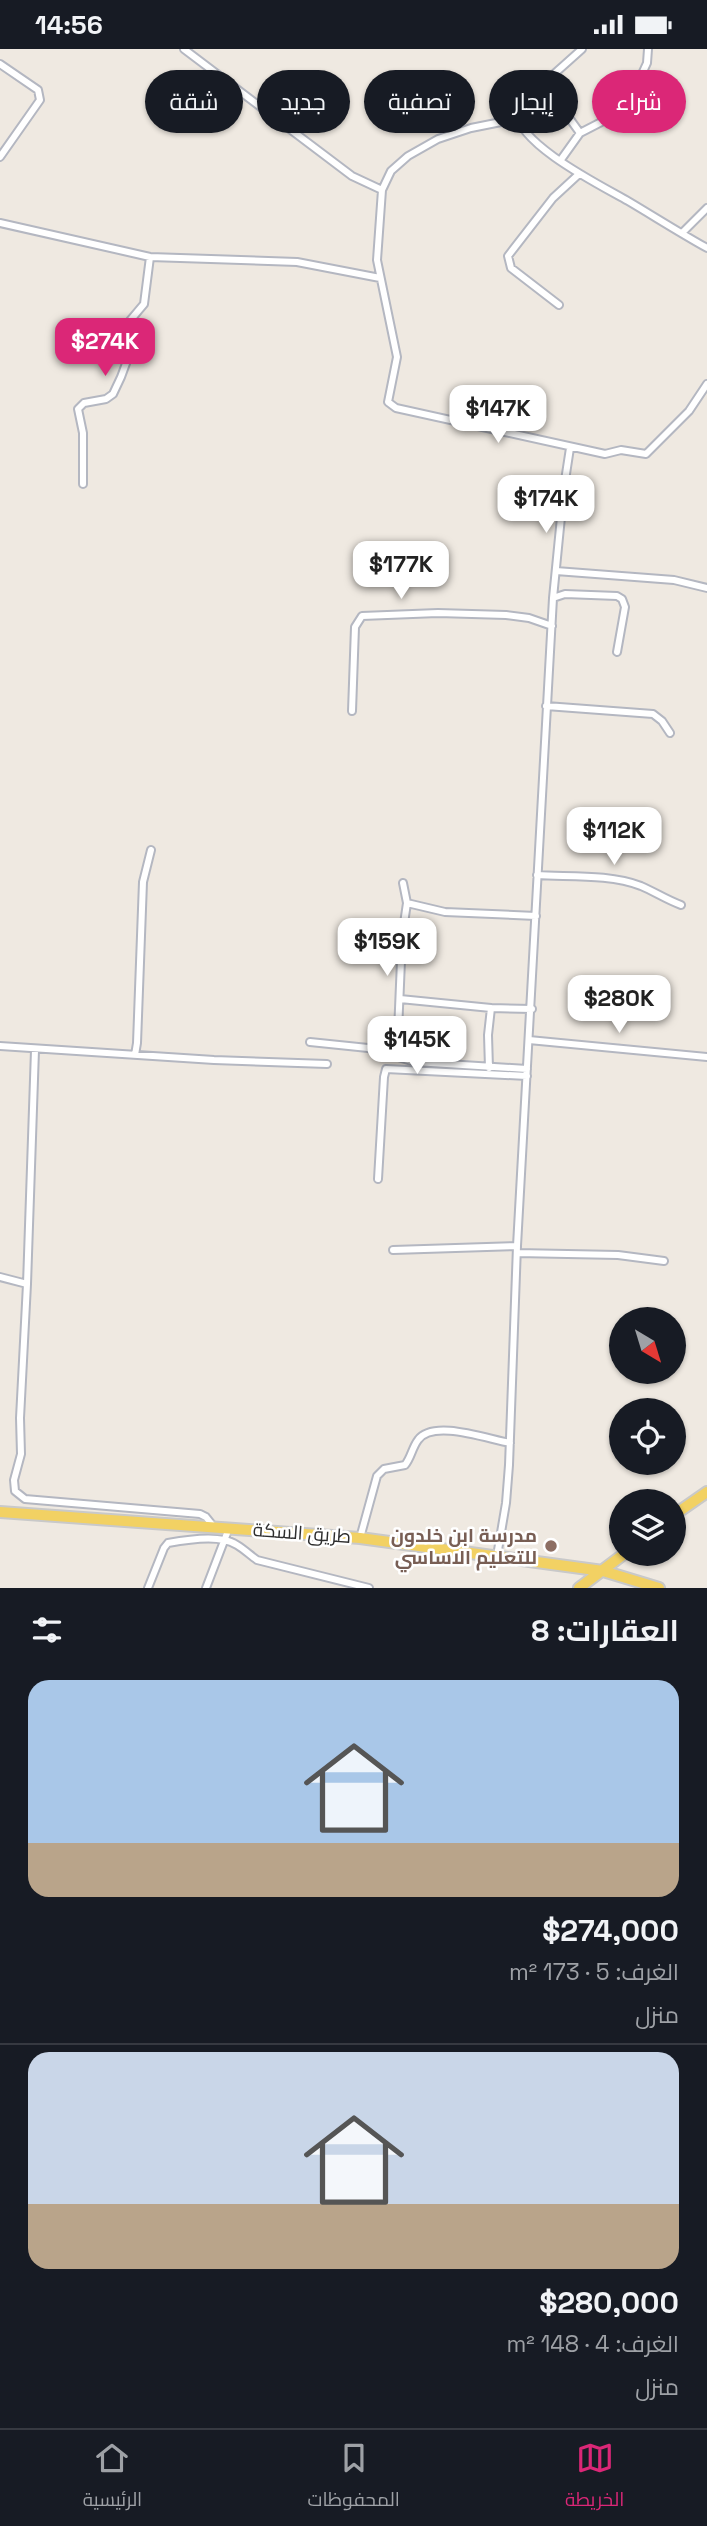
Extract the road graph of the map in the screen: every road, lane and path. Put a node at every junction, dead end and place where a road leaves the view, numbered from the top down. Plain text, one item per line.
1 (184, 49) edge
2 (582, 49) edge
3 (648, 49) edge
4 (0, 64) edge
5 (559, 70) edge
6 (489, 125) edge
7 (578, 130) edge
8 (529, 133) edge
9 (580, 133) junction
10 (0, 157) edge
11 (560, 161) junction
12 (579, 174) junction
13 (382, 190) junction
14 (707, 208) edge
15 (0, 223) edge
16 (681, 233) junction
17 (707, 248) edge
18 (150, 257) junction
19 (380, 278) junction
20 (559, 305) dead end
21 (707, 384) edge
22 (570, 448) junction
23 (83, 484) dead end
24 (556, 571) junction
25 (707, 588) edge
26 (553, 598) junction
27 (552, 626) junction
28 (617, 652) dead end
29 (546, 706) junction
30 (352, 711) dead end
31 (670, 733) dead end
32 (151, 850) dead end
33 (537, 875) junction
34 (403, 883) dead end
35 (407, 903) junction
36 (681, 905) dead end
37 (536, 916) junction
38 (400, 999) junction
39 (491, 1008) junction
40 (532, 1009) junction
41 (529, 1040) junction
42 (310, 1042) dead end
43 (0, 1046) edge
44 (35, 1050) junction
45 (135, 1055) junction
46 (397, 1056) junction
47 (707, 1057) edge
48 (327, 1064) dead end
49 (489, 1067) junction
50 (527, 1072) junction
51 (378, 1179) dead end
52 (393, 1250) dead end
53 (517, 1250) junction
54 (664, 1261) dead end
55 (0, 1277) edge
56 (27, 1284) junction
57 (510, 1443) junction
58 (707, 1492) edge
59 (686, 1507) edge
60 (0, 1512) edge
61 (214, 1527) junction
62 (229, 1528) junction
63 (360, 1538) junction
64 (225, 1540) junction
65 (497, 1556) junction
66 (609, 1566) edge
67 (603, 1571) junction
68 (627, 1583) edge
69 (148, 1588) edge
70 (206, 1588) edge
71 (369, 1588) edge
72 (579, 1588) edge
73 (659, 1588) edge

1 - 13 street
2 - 5 street
3 - 9 street
4 - 10 street
6 - 13 street
7 - 9 street
8 - 11 street
9 - 11 street
11 - 12 street
12 - 16 street
12 - 20 street
13 - 19 street
14 - 16 street
15 - 18 street
16 - 17 street
18 - 19 street
18 - 23 street
19 - 22 street
21 - 22 street
22 - 24 street
24 - 25 street
24 - 26 street
26 - 27 street
26 - 28 street
27 - 29 street
27 - 30 street
29 - 31 street
29 - 33 street
32 - 45 street
33 - 36 street
33 - 37 street
34 - 35 street
35 - 37 street
35 - 38 street
37 - 40 street
38 - 39 street
38 - 46 street
39 - 40 street
39 - 49 street
40 - 41 street
41 - 47 street
41 - 50 street
42 - 46 street
43 - 44 street
44 - 45 street
44 - 56 street
45 - 48 street
46 - 49 street
49 - 50 street
50 - 51 street
50 - 53 street
52 - 53 street
53 - 54 street
53 - 57 street
55 - 56 street
56 - 61 street
57 - 63 street
57 - 65 street
58 - 59 main road
60 - 61 main road, طريق السكة
61 - 62 main road, طريق السكة
62 - 63 main road, طريق السكة
62 - 64 street
63 - 65 main road, طريق السكة
64 - 69 street
64 - 70 street
64 - 71 street
65 - 67 main road, طريق السكة
66 - 67 main road
67 - 68 main road, طريق السكة
67 - 72 main road
68 - 73 main road, طريق السكة

